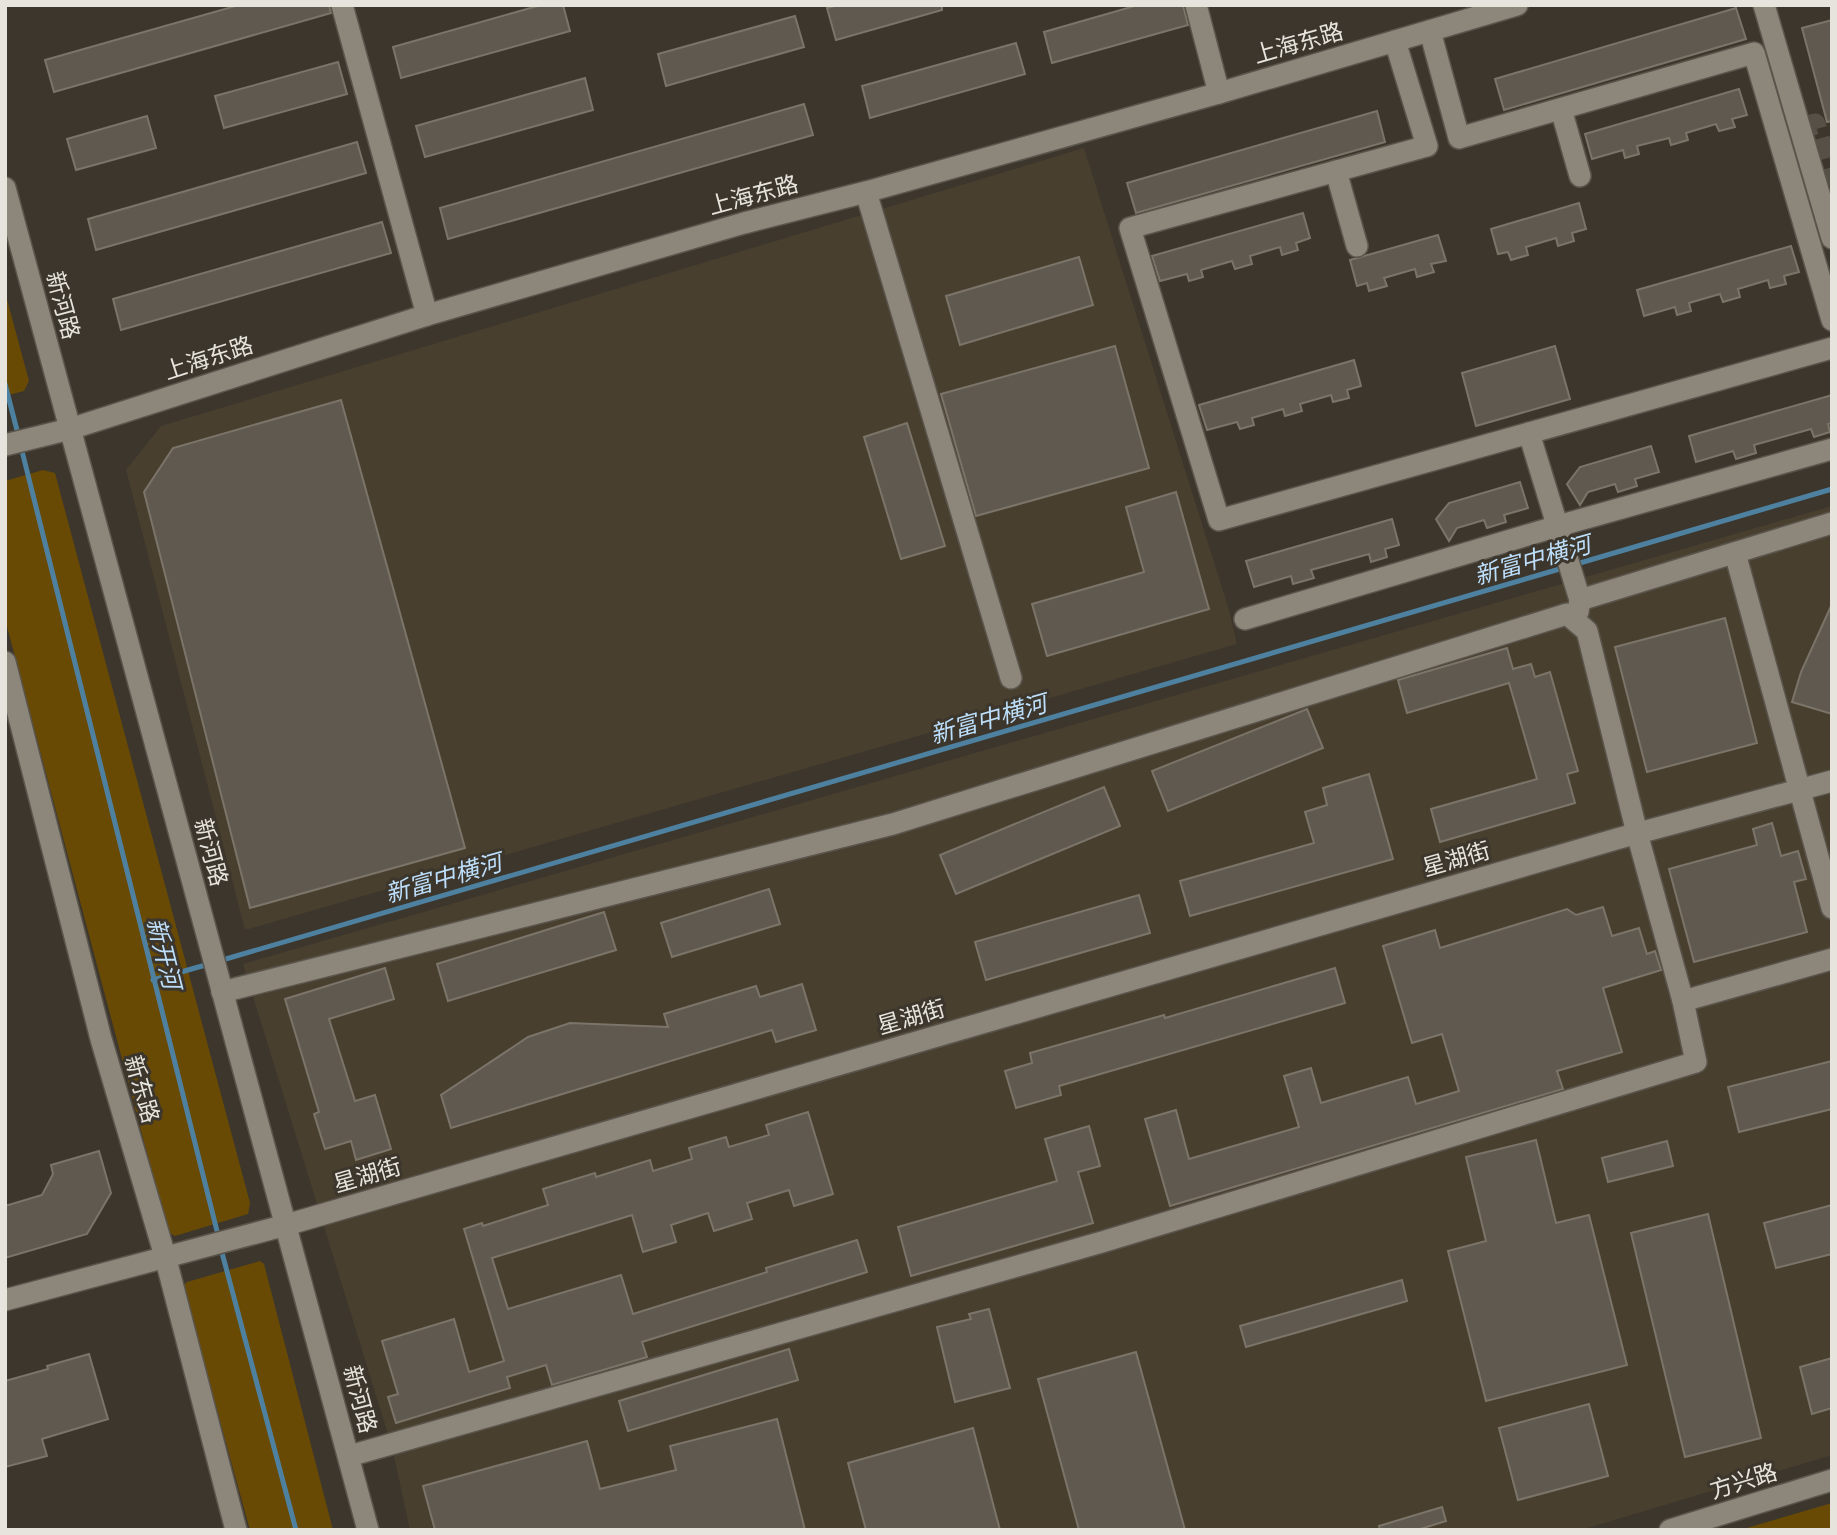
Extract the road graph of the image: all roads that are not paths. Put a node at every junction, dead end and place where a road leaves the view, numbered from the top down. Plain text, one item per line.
1 (342, 5) edge
2 (1195, 5) edge
3 (1517, 5) edge
4 (1764, 5) edge
5 (1430, 31) junction
6 (1395, 41) junction
7 (1219, 93) junction
8 (1561, 109) junction
9 (1336, 172) junction
10 (1580, 176) dead end
11 (5, 188) edge
12 (866, 192) junction
13 (1832, 238) edge
14 (1357, 246) dead end
15 (427, 314) junction
16 (1832, 320) edge
17 (1832, 348) edge
18 (70, 429) junction
19 (1529, 433) junction
20 (5, 445) edge
21 (1832, 449) edge
22 (1832, 523) edge
23 (1558, 526) junction
24 (1735, 553) junction
25 (1578, 594) junction
26 (1245, 619) dead end
27 (1577, 622) junction
28 (5, 662) edge
29 (1011, 678) dead end
30 (1832, 781) edge
31 (1800, 790) junction
32 (1637, 833) junction
33 (1832, 908) edge
34 (1832, 959) edge
35 (220, 982) junction
36 (1683, 1001) junction
37 (286, 1225) junction
38 (165, 1256) junction
39 (5, 1300) edge
40 (349, 1457) junction
41 (1832, 1480) edge
42 (236, 1530) edge
43 (368, 1530) edge
44 (1670, 1530) edge

1 - 15 street
2 - 7 street
3 - 5 street, 上海东路
4 - 13 street
5 - 6 street, 上海东路
5 - 8 street
6 - 7 street, 上海东路
6 - 9 street
7 - 12 street, 上海东路
8 - 10 street
8 - 16 street
9 - 14 street
9 - 19 street
11 - 18 street, 新河路
12 - 15 street, 上海东路
12 - 29 street
15 - 18 street, 上海东路
17 - 19 street
18 - 20 street, 上海东路
18 - 35 street, 新河路
19 - 23 street
21 - 23 street
22 - 24 street
23 - 25 street
23 - 26 street
24 - 25 street
24 - 31 street
25 - 27 street
27 - 32 street
27 - 35 street
28 - 38 street, 新东路
30 - 31 street, 星湖街
31 - 32 street, 星湖街
31 - 33 street
32 - 36 street
32 - 37 street, 星湖街
34 - 36 street
35 - 37 street, 新河路
36 - 40 street
37 - 38 street, 星湖街
37 - 40 street, 新河路
38 - 39 street, 星湖街
38 - 42 street, 新东路
40 - 43 street, 新河路
41 - 44 street, 方兴路

